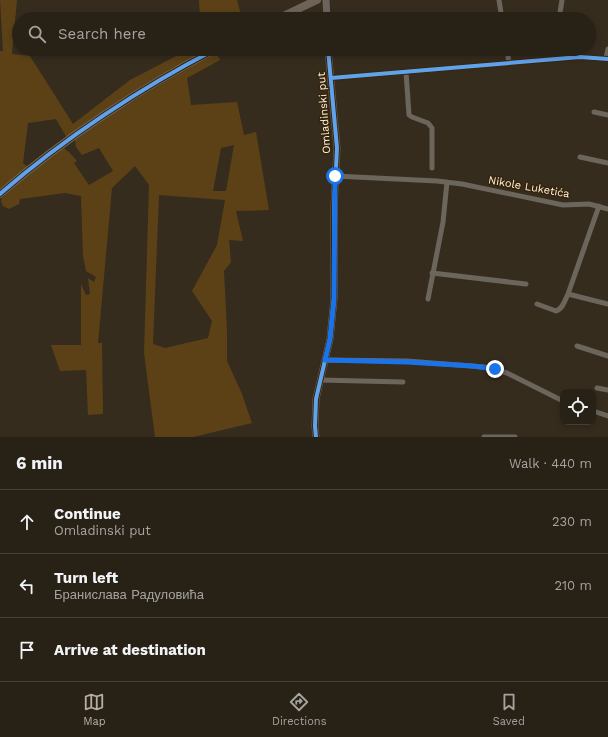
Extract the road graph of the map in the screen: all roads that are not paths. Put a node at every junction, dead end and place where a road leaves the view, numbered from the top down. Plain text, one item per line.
1 (317, 0) edge
2 (326, 0) edge
3 (499, 0) edge
4 (562, 0) edge
5 (292, 12) edge
6 (327, 12) edge
7 (501, 12) edge
8 (561, 12) edge
9 (608, 49) edge
10 (204, 56) edge
11 (329, 56) edge
12 (508, 56) edge
13 (555, 56) edge
14 (554, 59) junction
15 (607, 59) edge
16 (509, 63) junction
17 (406, 72) junction
18 (331, 78) junction
19 (594, 112) dead end
20 (608, 115) edge
21 (580, 157) dead end
22 (608, 163) edge
23 (432, 168) dead end
24 (335, 176) junction
25 (447, 182) junction
26 (0, 194) edge
27 (599, 206) junction
28 (608, 209) edge
29 (432, 273) junction
30 (526, 284) dead end
31 (568, 294) junction
32 (428, 299) dead end
33 (537, 304) dead end
34 (608, 304) edge
35 (577, 346) dead end
36 (608, 356) edge
37 (325, 360) junction
38 (320, 380) junction
39 (403, 382) dead end
40 (597, 388) dead end
41 (608, 390) edge
42 (560, 400) edge
43 (596, 412) edge
44 (608, 416) edge
45 (316, 437) edge
46 (484, 437) edge
47 (515, 437) edge

1 - 5 main road
2 - 6 street
3 - 7 street
4 - 8 street
9 - 15 street
10 - 26 main road
11 - 18 street, Omladinski put
12 - 16 street
13 - 14 street
14 - 15 street
14 - 16 street
16 - 17 street
17 - 18 street
17 - 23 street
18 - 24 street, Omladinski put
19 - 20 street
21 - 22 street
24 - 25 street, Nikole Luketića
24 - 37 street, Omladinski put
25 - 27 street, Nikole Luketića
25 - 29 street
27 - 28 street, Nikole Luketića
27 - 31 street
29 - 30 street
29 - 32 street
31 - 33 street
31 - 34 street
35 - 36 street
37 - 38 street, Omladinski put
37 - 42 street
38 - 39 street
38 - 45 street, Omladinski put
40 - 41 street
43 - 44 street
46 - 47 street

